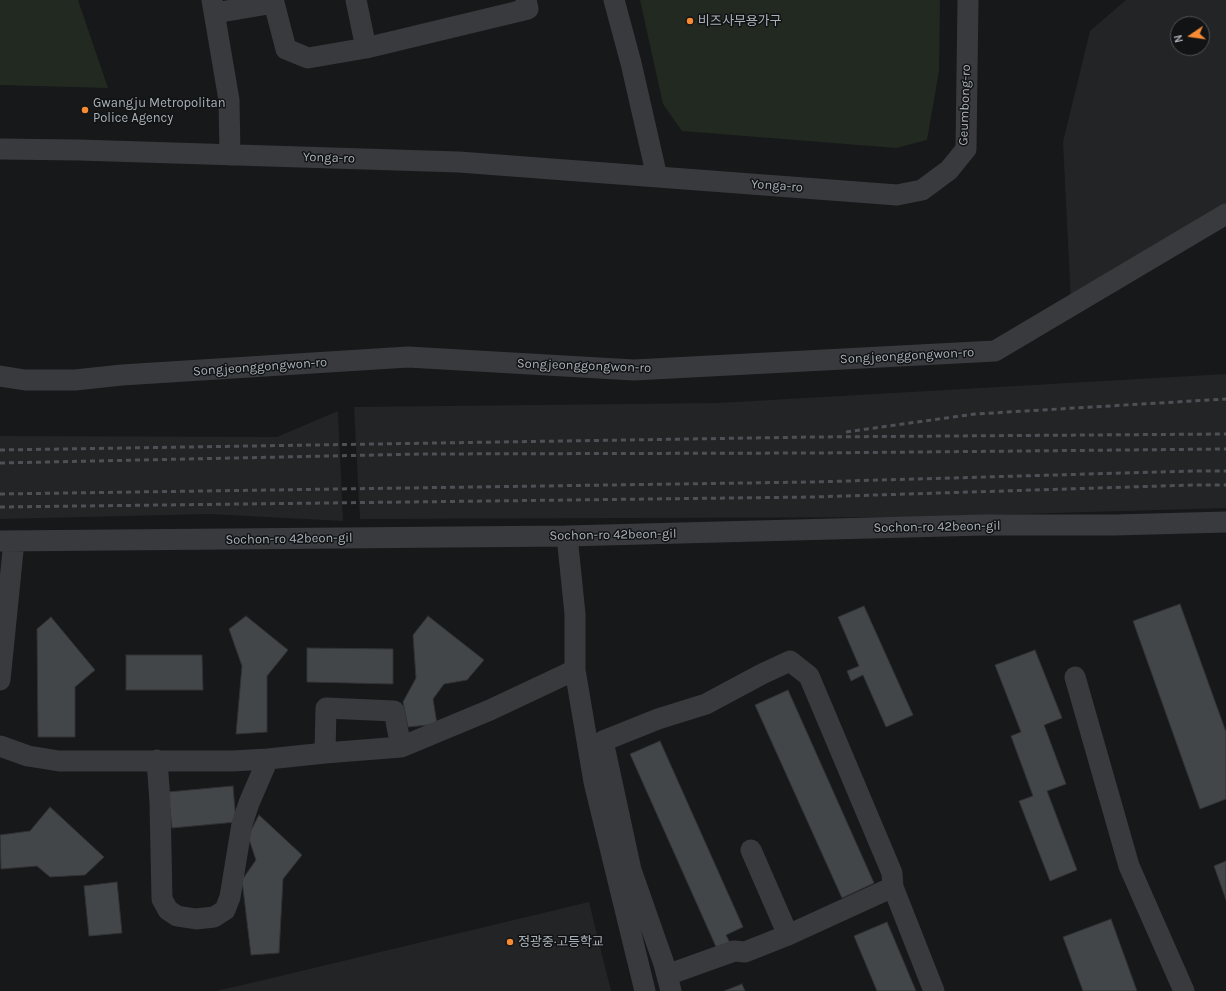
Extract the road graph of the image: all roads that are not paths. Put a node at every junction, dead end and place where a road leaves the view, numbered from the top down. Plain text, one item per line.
1 (356, 0) edge
2 (526, 0) edge
3 (614, 0) edge
4 (968, 0) edge
5 (254, 3) edge
6 (213, 6) edge
7 (366, 48) junction
8 (0, 149) edge
9 (230, 155) junction
10 (657, 177) junction
11 (897, 195) joint
12 (1226, 214) edge
13 (0, 376) edge
14 (1226, 522) edge
15 (567, 536) junction
16 (7, 541) edge
17 (1, 659) edge
18 (575, 670) junction
19 (1076, 677) dead end
20 (0, 680) edge
21 (0, 746) edge
22 (401, 747) junction
23 (325, 753) junction
24 (268, 759) junction
25 (157, 760) junction
26 (751, 850) dead end
27 (893, 887) junction
28 (788, 935) junction
29 (669, 983) edge
30 (645, 991) edge
31 (934, 991) edge
32 (1184, 991) edge

1 - 7 street
2 - 7 street
3 - 10 street
4 - 11 street, Geumbong-ro
5 - 6 street
5 - 7 street
6 - 9 street
8 - 9 street, Yonga-ro
9 - 10 street, Yonga-ro
10 - 11 street, Yonga-ro
12 - 13 street, Songjeonggongwon-ro
14 - 15 street, Sochon-ro 42beon-gil
15 - 16 street, Sochon-ro 42beon-gil
15 - 18 street
16 - 17 street
17 - 20 street
18 - 22 street
18 - 30 street
19 - 32 street
21 - 25 street
22 - 23 street
22 - 23 street
23 - 24 street
24 - 25 street
24 - 25 street
26 - 28 street
27 - 28 street
27 - 29 street
27 - 31 street
28 - 29 street

